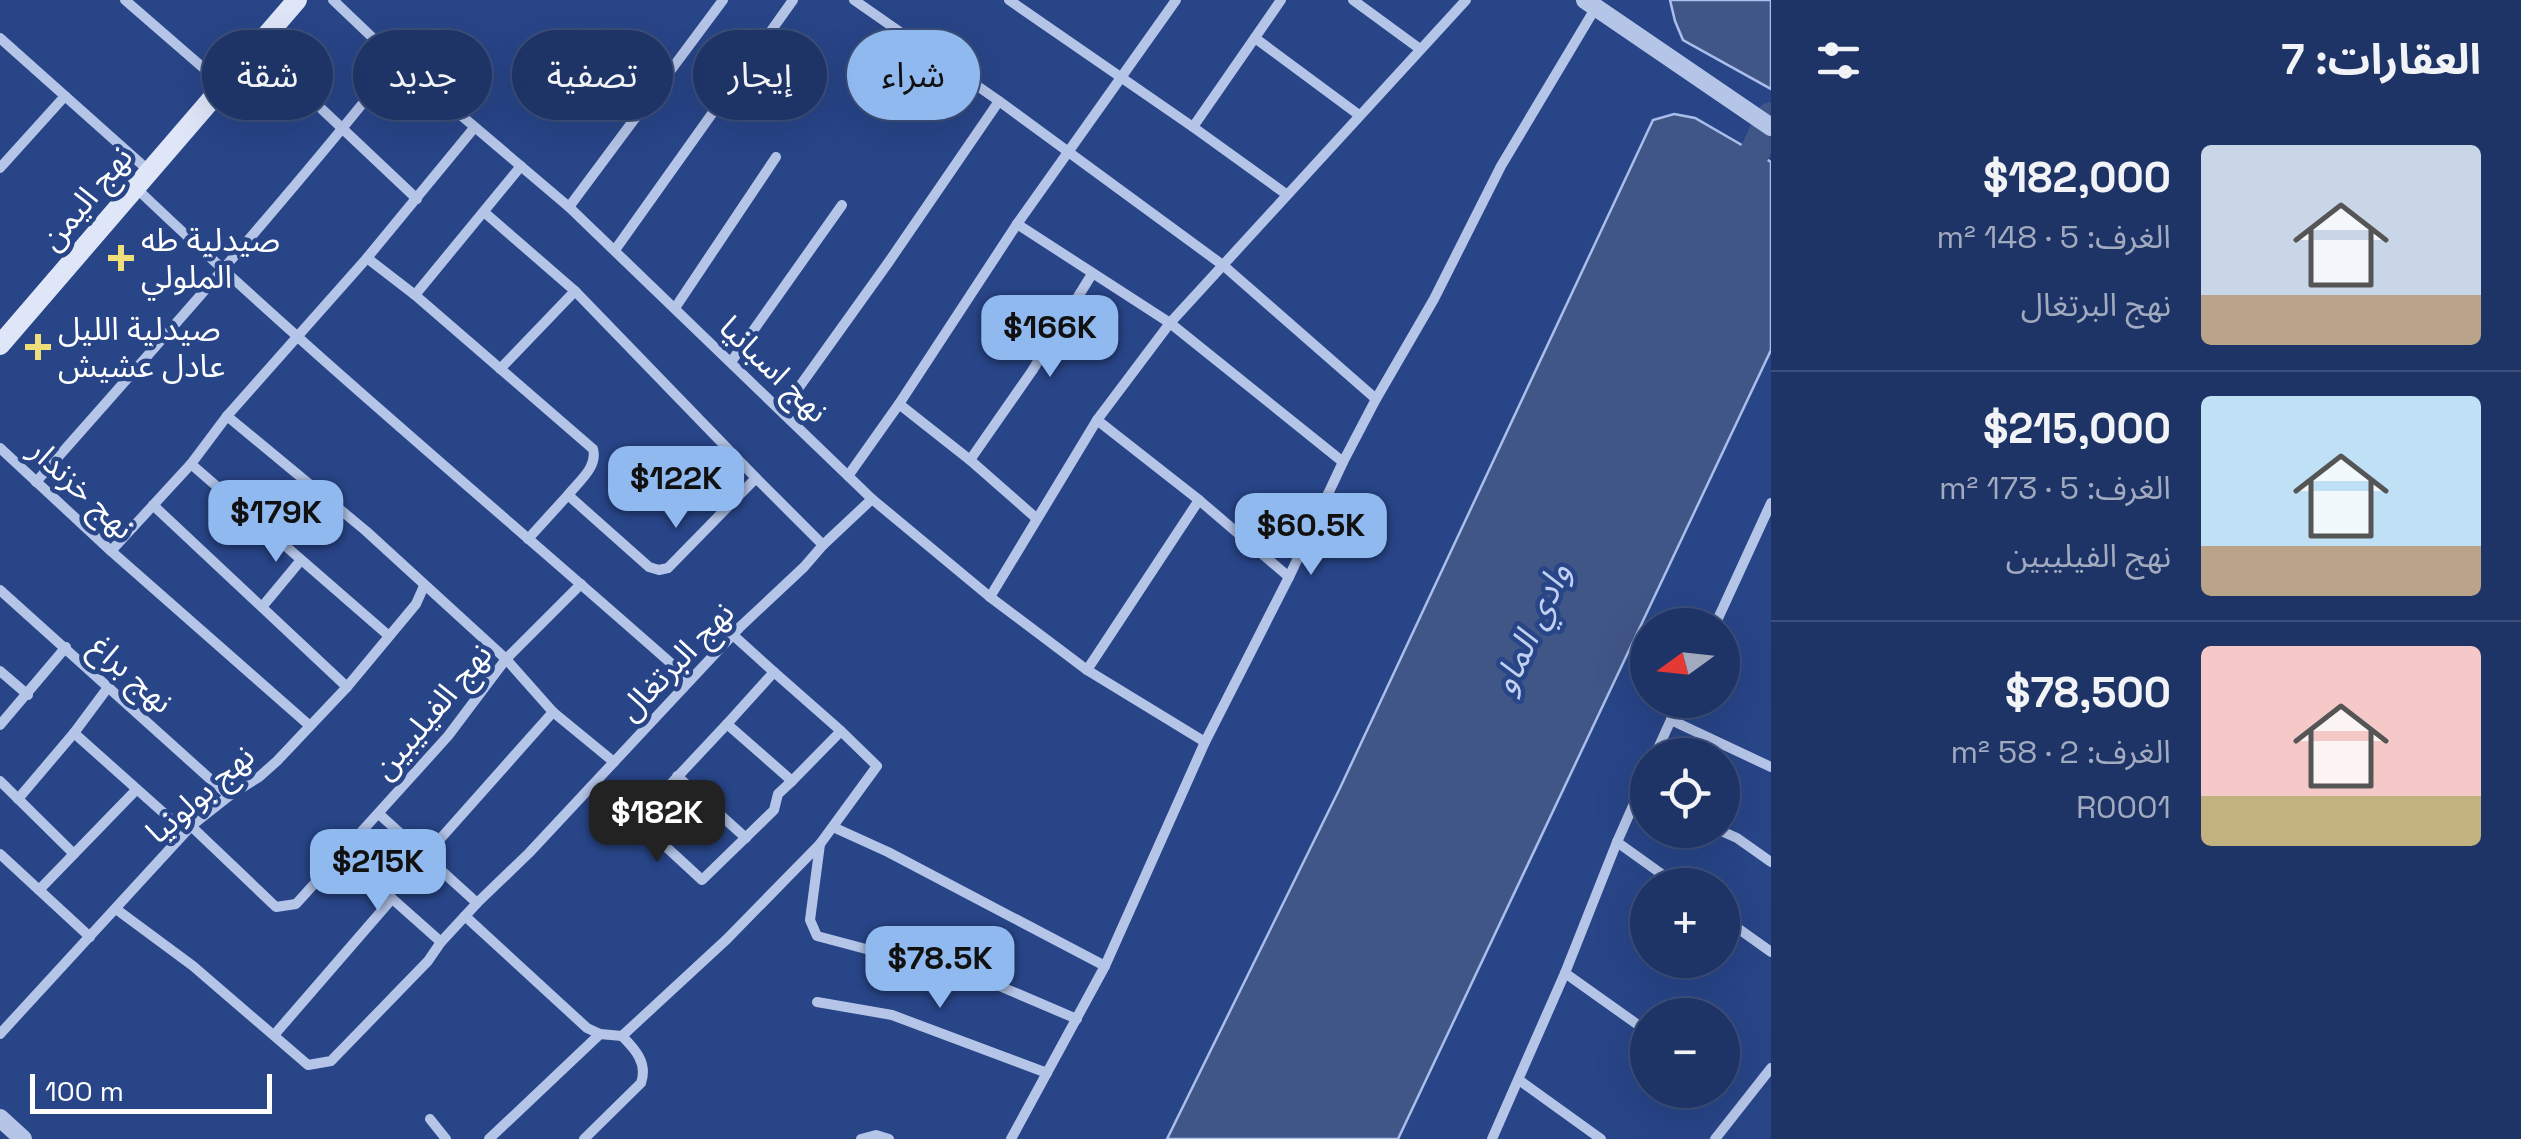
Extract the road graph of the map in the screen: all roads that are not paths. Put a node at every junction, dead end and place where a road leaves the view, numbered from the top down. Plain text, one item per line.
1 (125, 0) edge
2 (333, 0) edge
3 (723, 0) edge
4 (794, 0) edge
5 (854, 0) edge
6 (1176, 0) edge
7 (1281, 0) edge
8 (1353, 0) edge
9 (1466, 0) edge
10 (1011, 1) edge
11 (290, 2) edge
12 (1591, 4) edge
13 (871, 5) edge
14 (269, 30) edge
15 (365, 30) edge
16 (0, 38) edge
17 (1254, 38) junction
18 (1420, 49) junction
19 (202, 67) edge
20 (1122, 77) junction
21 (65, 96) junction
22 (999, 102) junction
23 (202, 109) edge
24 (353, 116) edge
25 (1359, 116) junction
26 (333, 120) edge
27 (465, 120) edge
28 (1193, 126) junction
29 (1771, 127) edge
30 (474, 128) junction
31 (343, 129) junction
32 (1067, 152) junction
33 (776, 157) dead end
34 (521, 166) junction
35 (0, 168) edge
36 (141, 178) junction
37 (1286, 194) junction
38 (417, 198) junction
39 (842, 205) dead end
40 (570, 207) junction
41 (484, 212) junction
42 (1016, 224) junction
43 (615, 250) junction
44 (367, 258) junction
45 (1224, 266) junction
46 (223, 271) junction
47 (1092, 274) junction
48 (575, 291) junction
49 (415, 294) junction
50 (675, 308) junction
51 (1170, 323) junction
52 (297, 338) junction
53 (0, 345) edge
54 (731, 362) junction
55 (500, 369) junction
56 (1376, 399) junction
57 (898, 404) junction
58 (782, 410) junction
59 (227, 416) junction
60 (1098, 420) junction
61 (0, 448) edge
62 (970, 460) junction
63 (1342, 462) junction
64 (191, 464) junction
65 (848, 476) junction
66 (756, 478) junction
67 (36, 482) junction
68 (568, 494) junction
69 (872, 499) junction
70 (1199, 500) junction
71 (1771, 503) edge
72 (153, 505) junction
73 (1036, 518) junction
74 (528, 539) junction
75 (823, 545) junction
76 (111, 550) junction
77 (301, 560) junction
78 (1289, 577) junction
79 (582, 584) junction
80 (424, 586) junction
81 (0, 590) edge
82 (990, 597) junction
83 (262, 607) junction
84 (1723, 608) edge
85 (732, 635) junction
86 (389, 636) junction
87 (66, 648) junction
88 (506, 659) junction
89 (1087, 670) junction
90 (0, 671) edge
91 (774, 672) junction
92 (690, 680) junction
93 (108, 686) junction
94 (347, 686) junction
95 (28, 694) junction
96 (554, 712) junction
97 (1672, 720) joint
98 (727, 724) junction
99 (0, 725) edge
100 (310, 726) junction
101 (841, 731) junction
102 (74, 733) junction
103 (1663, 738) edge
104 (1205, 742) junction
105 (614, 762) junction
106 (1771, 767) edge
107 (677, 776) junction
108 (792, 781) junction
109 (0, 782) edge
110 (136, 790) junction
111 (229, 796) junction
112 (18, 800) junction
113 (378, 814) junction
114 (1630, 818) edge
115 (833, 827) junction
116 (188, 829) junction
117 (746, 838) junction
118 (1740, 840) edge
119 (1617, 842) junction
120 (820, 844) junction
121 (0, 854) edge
122 (74, 854) junction
123 (343, 854) junction
124 (425, 856) junction
125 (1771, 862) edge
126 (1654, 868) edge
127 (39, 890) junction
128 (391, 900) junction
129 (476, 903) junction
130 (116, 909) junction
131 (465, 916) junction
132 (1740, 930) edge
133 (90, 937) junction
134 (442, 942) junction
135 (1771, 952) edge
136 (1106, 966) junction
137 (1566, 973) junction
138 (818, 1002) dead end
139 (1077, 1019) junction
140 (1630, 1019) edge
141 (0, 1034) edge
142 (275, 1034) junction
143 (600, 1034) junction
144 (622, 1036) junction
145 (1771, 1068) edge
146 (1047, 1074) junction
147 (1520, 1080) junction
148 (0, 1118) edge
149 (430, 1119) dead end
150 (23, 1139) edge
151 (446, 1139) edge
152 (489, 1139) edge
153 (584, 1139) edge
154 (861, 1139) edge
155 (888, 1139) edge
156 (1011, 1139) edge
157 (1492, 1139) edge
158 (1600, 1139) edge
159 (1716, 1139) edge

1 - 19 street
2 - 15 street, نهج اسبانيا
3 - 40 street
4 - 43 street
5 - 13 street
6 - 20 street
7 - 17 street
8 - 18 street
9 - 18 street
10 - 20 street
11 - 14 main road, نهج اليمن
12 - 29 street
12 - 56 street
13 - 22 street
16 - 21 street
17 - 25 street
17 - 28 street
18 - 25 street
20 - 28 street
20 - 32 street
21 - 35 street
21 - 36 street
22 - 32 street
22 - 58 street
23 - 36 main road, نهج اليمن
24 - 31 street
25 - 37 street
26 - 31 street
27 - 30 street, نهج اسبانيا
28 - 37 street
30 - 34 street, نهج اسبانيا
30 - 38 street
31 - 38 street
31 - 46 street
32 - 42 street
32 - 45 street
33 - 50 street
34 - 40 street, نهج اسبانيا
34 - 41 street
36 - 46 street
36 - 53 main road, نهج اليمن
37 - 45 street
38 - 44 street
39 - 54 street
40 - 43 street, نهج اسبانيا
41 - 48 street
41 - 49 street
42 - 47 street
42 - 57 street
43 - 50 street, نهج اسبانيا
44 - 49 street
44 - 52 street
45 - 51 street
45 - 56 street
46 - 52 street
46 - 67 street
47 - 51 street
47 - 62 street
48 - 55 street
48 - 66 street
49 - 55 street
50 - 54 street, نهج اسبانيا
51 - 60 street
51 - 63 street
52 - 59 street
52 - 74 street
54 - 58 street, نهج اسبانيا
55 - 68 street
56 - 63 street
57 - 62 street
57 - 65 street
58 - 65 street, نهج اسبانيا
59 - 64 street
59 - 80 street
60 - 70 street
60 - 73 street
61 - 67 street, نهج خزندار
62 - 73 street
63 - 78 street
64 - 72 street
64 - 77 street
65 - 69 street, نهج اسبانيا
66 - 68 street
66 - 75 street
67 - 76 street, نهج خزندار
68 - 74 street
69 - 75 street, نهج البرتغال
69 - 82 street, نهج اسبانيا
70 - 78 street
70 - 89 street
71 - 84 street
72 - 76 street
72 - 83 street
73 - 82 street
74 - 79 street
75 - 85 street, نهج البرتغال
76 - 100 street, نهج خزندار
77 - 83 street
77 - 86 street
78 - 104 street
79 - 88 street, نهج الفيليبين
79 - 92 street
80 - 86 street, نهج بولونيا
80 - 88 street
81 - 87 street, نهج براغ
82 - 89 street, نهج اسبانيا
83 - 94 street
85 - 91 street
85 - 92 street, نهج البرتغال
86 - 94 street, نهج بولونيا
87 - 93 street, نهج براغ
87 - 95 street
88 - 96 street
88 - 113 street, نهج الفيليبين
89 - 104 street, نهج اسبانيا
90 - 95 street
91 - 98 street
91 - 101 street
92 - 105 street, نهج البرتغال
93 - 102 street
93 - 111 street, نهج براغ
94 - 100 street, نهج بولونيا
95 - 99 street
96 - 105 street
96 - 124 street
97 - 103 street
97 - 106 street
98 - 107 street
98 - 108 street
100 - 111 street, نهج بولونيا
101 - 108 street
101 - 115 street
102 - 110 street, نهج الفيليبين
102 - 112 street
104 - 136 street
105 - 129 street, نهج البرتغال
107 - 117 street
107 - 117 street
108 - 117 street
109 - 112 street
110 - 116 street, نهج الفيليبين
110 - 122 street
111 - 116 street, نهج بولونيا
112 - 122 street
113 - 123 street, نهج الفيليبين
113 - 124 street
114 - 119 street
115 - 120 street
115 - 136 street
116 - 123 street, نهج الفيليبين
116 - 130 street, نهج بولونيا
118 - 125 street
119 - 126 street
119 - 137 street
120 - 139 street
120 - 144 street
121 - 127 street
122 - 127 street
123 - 128 street
124 - 129 street
127 - 133 street
128 - 134 street
128 - 142 street
129 - 131 street, نهج البرتغال
130 - 133 street, نهج بولونيا
130 - 142 street
131 - 134 street, نهج البرتغال
131 - 143 street
132 - 135 street
133 - 141 street, نهج بولونيا
134 - 142 street, نهج البرتغال
136 - 139 street
137 - 140 street
137 - 147 street
138 - 146 street
139 - 146 street
143 - 144 street
143 - 152 street
144 - 153 street
145 - 159 street
146 - 156 street
147 - 157 street
147 - 158 street
148 - 150 street
149 - 151 street
154 - 155 street

